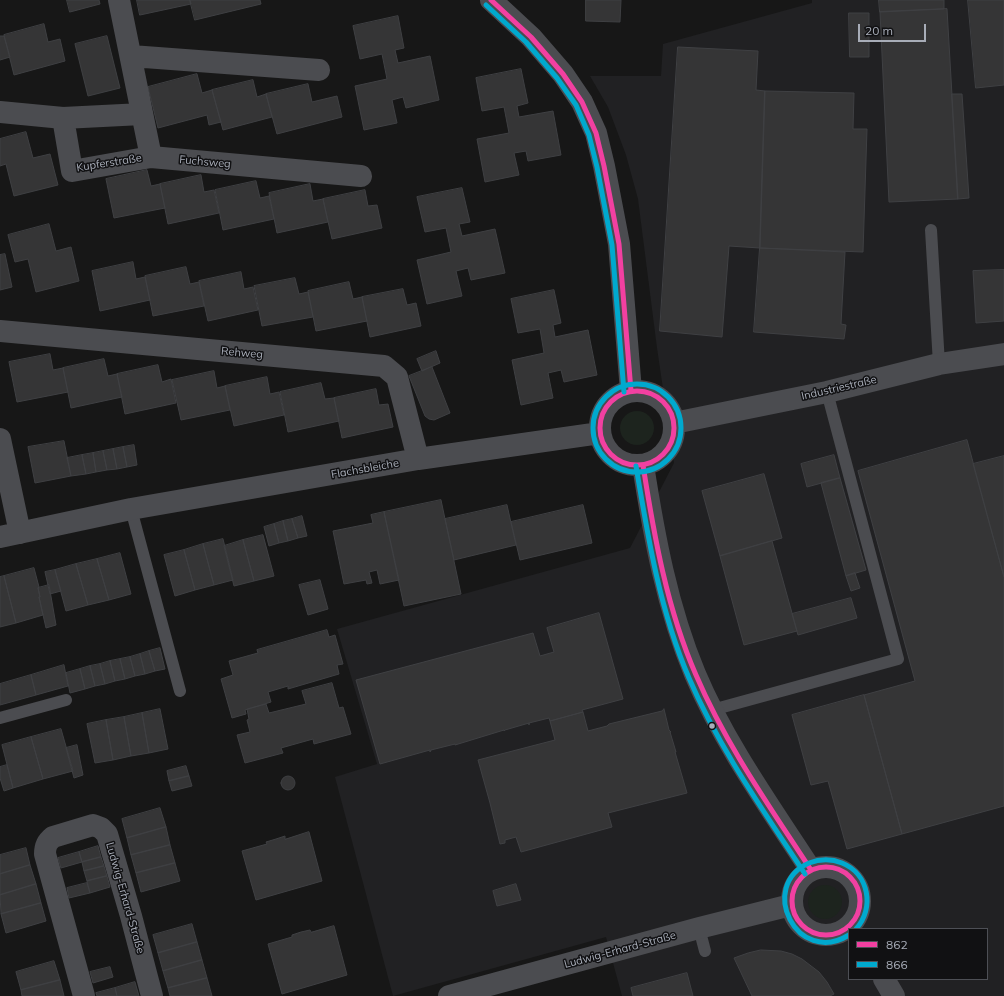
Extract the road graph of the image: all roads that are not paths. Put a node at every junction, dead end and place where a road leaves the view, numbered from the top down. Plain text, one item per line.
1 (119, 0) edge
2 (491, 0) edge
3 (131, 56) junction
4 (319, 70) dead end
5 (0, 112) edge
6 (142, 114) junction
7 (62, 118) junction
8 (151, 156) junction
9 (361, 176) dead end
10 (931, 230) dead end
11 (0, 331) edge
12 (1004, 354) edge
13 (939, 364) junction
14 (631, 391) junction
15 (826, 392) junction
16 (674, 423) junction
17 (600, 433) junction
18 (0, 439) edge
19 (418, 459) junction
20 (643, 465) junction
21 (131, 509) junction
22 (10, 535) edge
23 (180, 691) dead end
24 (66, 700) dead end
25 (712, 710) junction
26 (0, 718) edge
27 (811, 870) junction
28 (791, 905) junction
29 (699, 928) junction
30 (850, 928) edge
31 (848, 929) edge
32 (705, 951) dead end
33 (885, 980) edge
34 (84, 996) edge
35 (152, 996) edge
36 (448, 996) edge
37 (894, 996) edge

1 - 3 street
2 - 14 street
3 - 4 street
3 - 6 street
5 - 7 street
6 - 7 street
6 - 8 street
7 - 8 street, Kupferstraße
8 - 9 street, Fuchsweg
10 - 13 lane
11 - 19 street, Rehweg
12 - 13 street, Industriestraße
13 - 15 street, Industriestraße
14 - 16 street
14 - 17 street
15 - 16 street, Industriestraße
15 - 25 lane
16 - 20 street
17 - 19 street, Flachsbleiche
17 - 20 street
18 - 22 street
19 - 21 street, Flachsbleiche
20 - 25 street
21 - 22 street, Flachsbleiche
21 - 23 lane
24 - 26 lane
25 - 27 street
27 - 28 street
27 - 30 street
28 - 29 street, Ludwig-Erhard-Straße
28 - 31 street
29 - 32 lane
29 - 36 street, Ludwig-Erhard-Straße
33 - 37 street
34 - 35 street, Ludwig-Erhard-Straße

